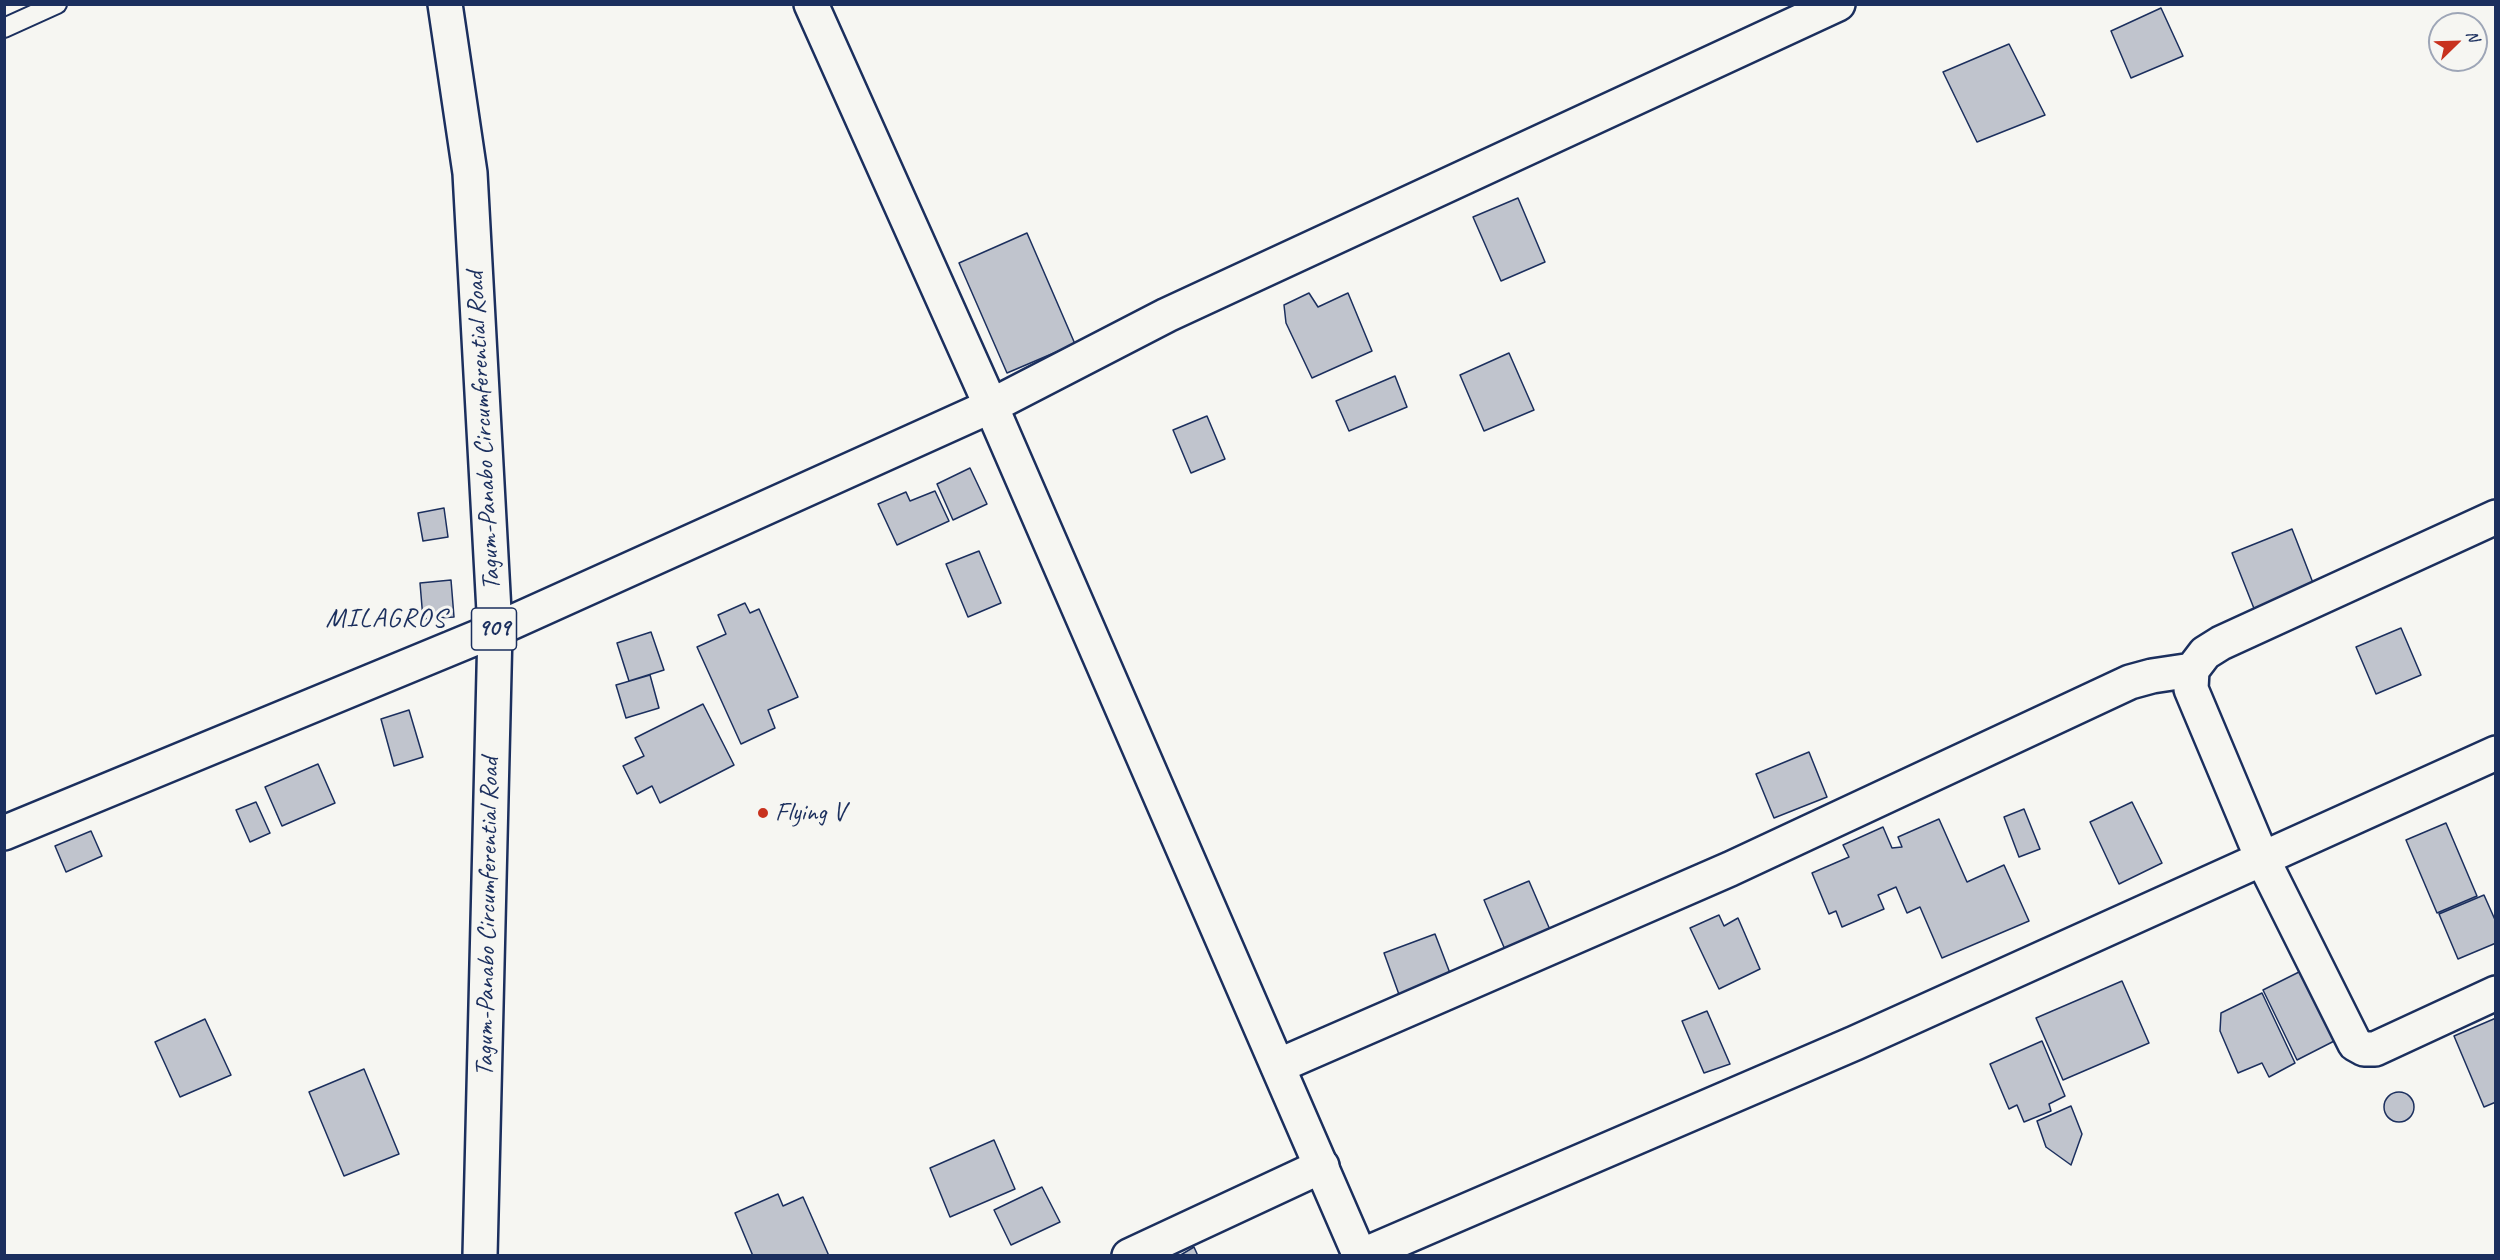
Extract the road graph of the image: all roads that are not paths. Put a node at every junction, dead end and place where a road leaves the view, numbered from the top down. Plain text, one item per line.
1 (57, 4) edge
2 (445, 4) edge
3 (811, 4) edge
4 (1839, 4) edge
5 (4, 28) edge
6 (991, 406) junction
7 (2496, 516) edge
8 (495, 630) junction
9 (2192, 670) junction
10 (2496, 753) edge
11 (4, 833) edge
12 (2262, 858) junction
13 (2496, 993) edge
14 (1278, 1066) junction
15 (1322, 1166) junction
16 (480, 1256) edge
17 (1130, 1256) edge
18 (1360, 1256) edge

1 - 5 lane
2 - 8 street, Tagum-Panabo Circumferential Road / 909
3 - 6 street
4 - 6 street
6 - 8 street
6 - 14 street
7 - 9 street
8 - 11 street
8 - 16 street, Tagum-Panabo Circumferential Road / 909
9 - 12 street
9 - 14 street
10 - 12 street
12 - 13 street
12 - 18 street
14 - 15 street
15 - 17 street
15 - 18 street

